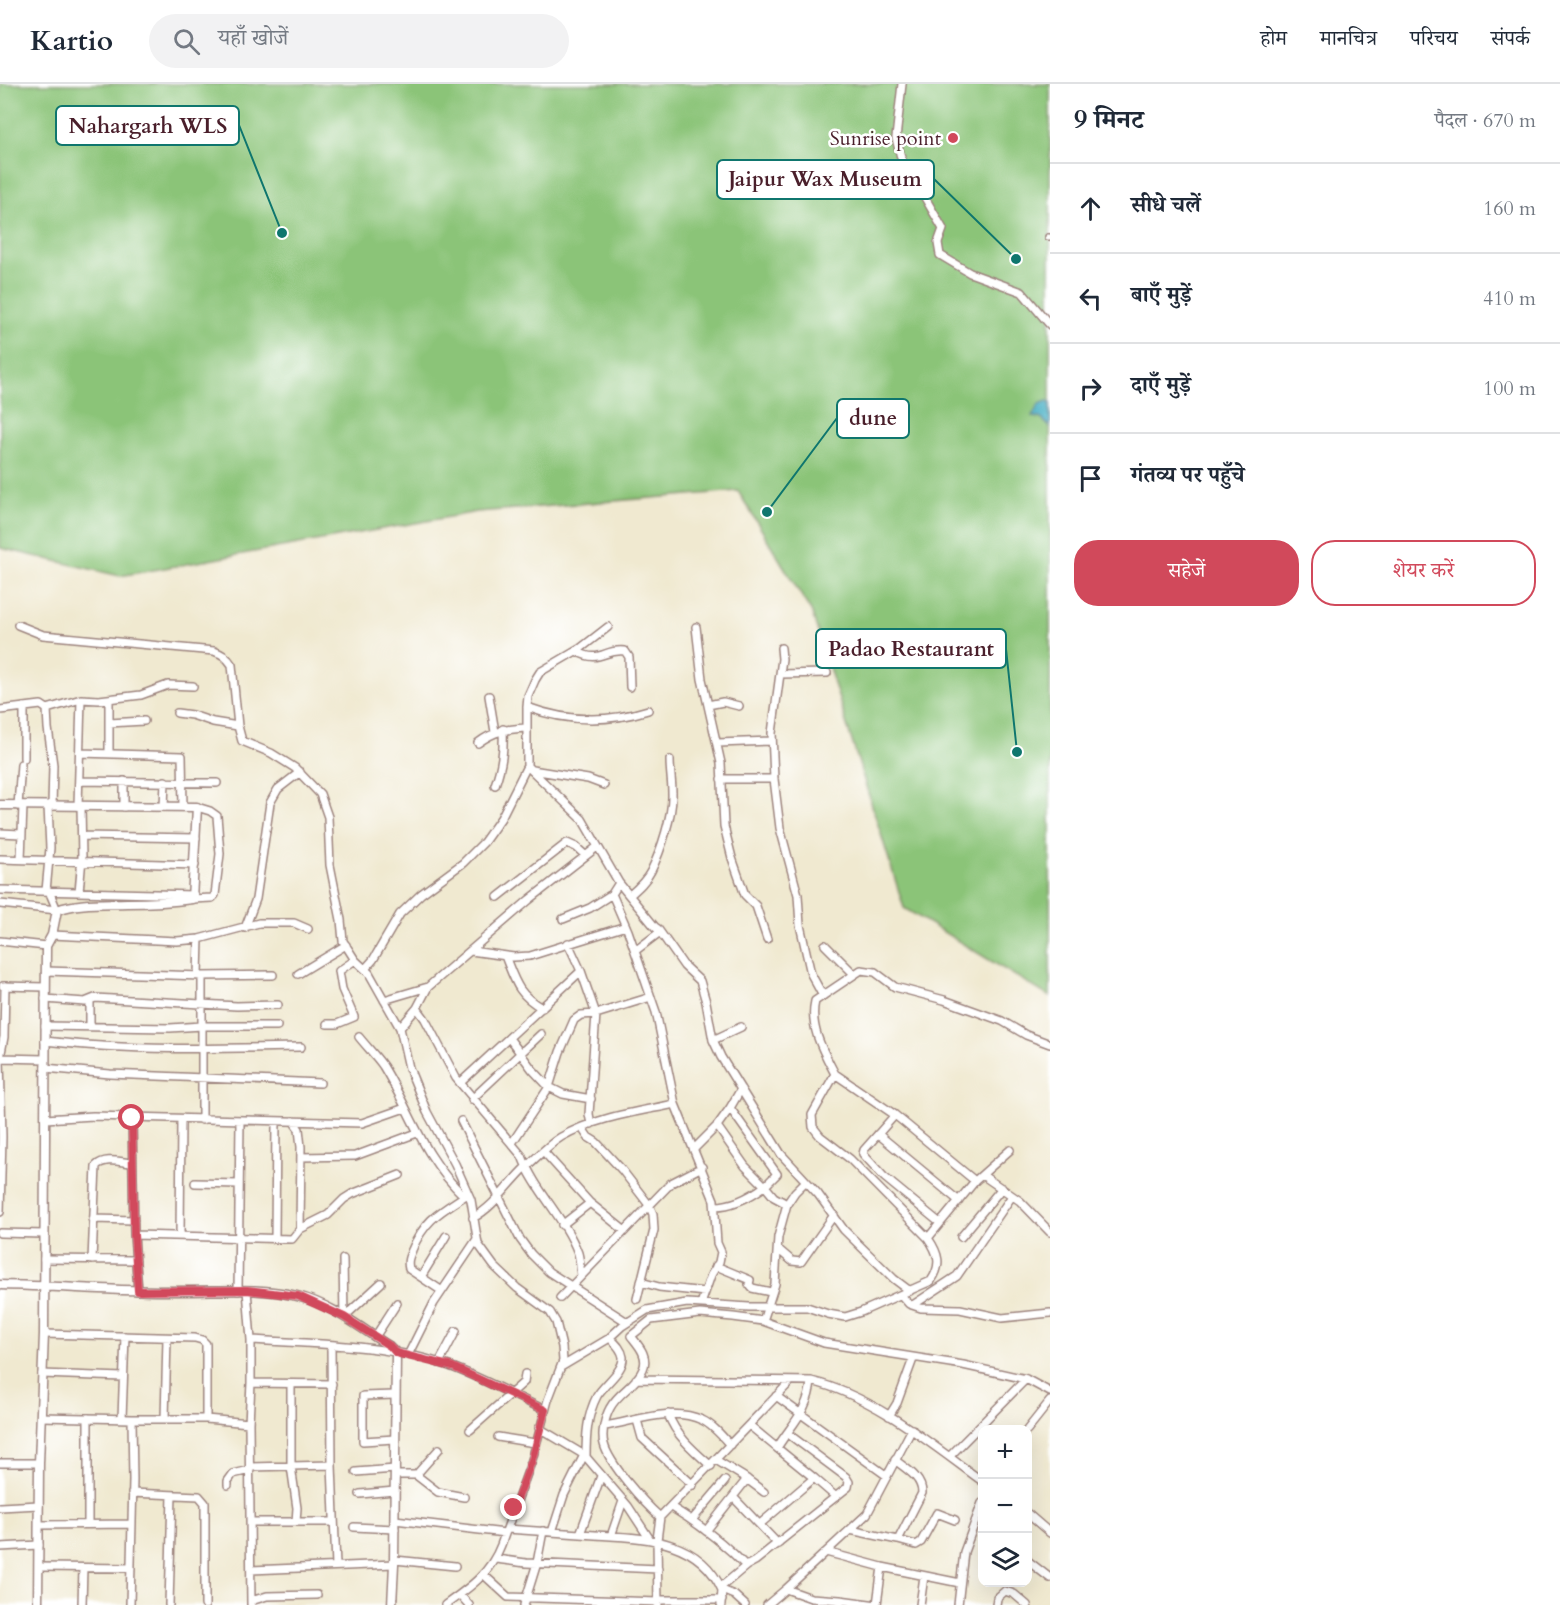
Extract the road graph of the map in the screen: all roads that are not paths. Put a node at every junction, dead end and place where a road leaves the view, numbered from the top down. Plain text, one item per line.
1 (902, 84) edge
2 (1050, 325) edge
3 (18, 625) dead end
4 (608, 627) dead end
5 (696, 627) dead end
6 (781, 648) dead end
7 (576, 651) junction
8 (827, 673) dead end
9 (780, 674) junction
10 (193, 686) dead end
11 (630, 687) dead end
12 (489, 696) dead end
13 (81, 699) junction
14 (109, 699) junction
15 (708, 705) junction
16 (739, 706) dead end
17 (24, 707) junction
18 (527, 707) junction
19 (47, 709) junction
20 (0, 710) edge
21 (648, 710) dead end
22 (177, 713) dead end
23 (144, 721) dead end
24 (109, 723) junction
25 (238, 726) junction
26 (526, 728) junction
27 (503, 729) junction
28 (495, 732) junction
29 (771, 741) junction
30 (718, 742) junction
31 (478, 743) dead end
32 (80, 753) junction
33 (109, 754) junction
34 (670, 760) dead end
35 (530, 768) junction
36 (300, 772) junction
37 (721, 779) junction
38 (774, 779) junction
39 (80, 781) junction
40 (124, 781) junction
41 (165, 781) junction
42 (184, 782) junction
43 (217, 783) dead end
44 (495, 785) dead end
45 (604, 785) dead end
46 (0, 805) edge
47 (20, 806) junction
48 (50, 806) junction
49 (80, 806) junction
50 (124, 807) junction
51 (164, 807) junction
52 (183, 807) junction
53 (197, 807) junction
54 (0, 833) edge
55 (21, 834) junction
56 (81, 836) junction
57 (196, 838) junction
58 (597, 847) junction
59 (585, 855) junction
60 (0, 859) edge
61 (21, 859) junction
62 (50, 860) junction
63 (82, 862) junction
64 (195, 865) junction
65 (619, 883) junction
66 (0, 890) edge
67 (47, 891) junction
68 (79, 892) junction
69 (612, 894) junction
70 (630, 896) junction
71 (193, 897) junction
72 (498, 897) dead end
73 (0, 904) edge
74 (57, 910) junction
75 (563, 919) dead end
76 (626, 926) junction
77 (245, 928) junction
78 (308, 930) dead end
79 (660, 932) junction
80 (52, 935) junction
81 (199, 939) junction
82 (767, 939) dead end
83 (0, 941) edge
84 (568, 943) junction
85 (346, 945) junction
86 (825, 945) dead end
87 (46, 946) junction
88 (471, 951) junction
89 (635, 951) junction
90 (505, 956) junction
91 (355, 960) junction
92 (365, 969) junction
93 (46, 971) junction
94 (581, 971) junction
95 (298, 974) dead end
96 (854, 974) junction
97 (200, 975) junction
98 (273, 975) dead end
99 (2, 986) edge
100 (45, 987) junction
101 (428, 987) junction
102 (823, 996) junction
103 (651, 997) junction
104 (45, 999) junction
105 (90, 1000) junction
106 (384, 1000) junction
107 (203, 1003) junction
108 (278, 1005) dead end
109 (417, 1008) junction
110 (542, 1008) junction
111 (596, 1014) junction
112 (327, 1024) dead end
113 (45, 1026) junction
114 (90, 1026) junction
115 (202, 1026) junction
116 (277, 1026) dead end
117 (741, 1027) dead end
118 (400, 1028) junction
119 (541, 1034) dead end
120 (359, 1037) dead end
121 (510, 1038) junction
122 (713, 1040) junction
123 (45, 1041) junction
124 (1050, 1044) edge
125 (301, 1047) dead end
126 (202, 1050) junction
127 (519, 1053) junction
128 (0, 1058) edge
129 (45, 1064) junction
130 (835, 1074) junction
131 (202, 1077) junction
132 (320, 1083) dead end
133 (460, 1083) junction
134 (549, 1087) junction
135 (741, 1089) junction
136 (472, 1099) junction
137 (591, 1100) junction
138 (675, 1104) junction
139 (405, 1108) junction
140 (730, 1108) junction
141 (895, 1115) junction
142 (132, 1118) junction
143 (45, 1119) junction
144 (181, 1119) junction
145 (202, 1120) junction
146 (240, 1121) junction
147 (276, 1121) junction
148 (293, 1121) junction
149 (461, 1121) dead end
150 (591, 1124) junction
151 (717, 1126) junction
152 (582, 1128) junction
153 (417, 1133) junction
154 (878, 1134) junction
155 (512, 1143) junction
156 (694, 1149) junction
157 (1, 1150) edge
158 (1010, 1150) dead end
159 (544, 1152) junction
160 (301, 1157) junction
161 (132, 1163) junction
162 (526, 1167) junction
163 (702, 1167) junction
164 (400, 1175) dead end
165 (978, 1179) junction
166 (806, 1181) junction
167 (195, 1182) dead end
168 (239, 1184) junction
169 (893, 1185) junction
170 (765, 1186) junction
171 (1002, 1188) junction
172 (0, 1191) edge
173 (885, 1194) junction
174 (466, 1195) junction
175 (1012, 1196) junction
176 (498, 1199) junction
177 (959, 1202) junction
178 (590, 1203) junction
179 (787, 1204) junction
180 (649, 1205) junction
181 (715, 1206) junction
182 (0, 1212) edge
183 (834, 1215) junction
184 (473, 1218) junction
185 (93, 1219) junction
186 (134, 1220) junction
187 (940, 1223) junction
188 (562, 1225) junction
189 (300, 1229) junction
190 (625, 1231) junction
191 (1050, 1232) edge
192 (0, 1233) edge
193 (44, 1234) junction
194 (134, 1235) junction
195 (180, 1236) junction
196 (446, 1236) dead end
197 (961, 1237) dead end
198 (239, 1238) junction
199 (928, 1238) junction
200 (275, 1239) junction
201 (477, 1239) junction
202 (778, 1249) junction
203 (44, 1259) junction
204 (343, 1259) dead end
205 (92, 1260) junction
206 (136, 1260) junction
207 (716, 1266) junction
208 (581, 1276) junction
209 (421, 1277) junction
210 (641, 1282) junction
211 (381, 1283) dead end
212 (0, 1285) edge
213 (43, 1286) junction
214 (572, 1287) junction
215 (242, 1290) junction
216 (138, 1291) junction
217 (442, 1291) junction
218 (910, 1291) junction
219 (705, 1292) junction
220 (771, 1292) junction
221 (560, 1298) dead end
222 (637, 1299) dead end
223 (907, 1301) junction
224 (397, 1302) dead end
225 (700, 1304) junction
226 (767, 1306) junction
227 (1050, 1313) edge
228 (700, 1314) junction
229 (344, 1317) junction
230 (763, 1321) junction
231 (625, 1324) junction
232 (456, 1331) dead end
233 (44, 1334) junction
234 (125, 1336) junction
235 (375, 1337) junction
236 (611, 1337) junction
237 (167, 1338) junction
238 (251, 1340) junction
239 (331, 1345) junction
240 (396, 1353) junction
241 (408, 1355) junction
242 (913, 1359) junction
243 (439, 1363) junction
244 (561, 1367) junction
245 (42, 1374) junction
246 (525, 1374) dead end
247 (123, 1377) junction
248 (636, 1379) junction
249 (1026, 1379) junction
250 (791, 1381) junction
251 (811, 1382) junction
252 (251, 1383) junction
253 (291, 1384) junction
254 (332, 1384) junction
255 (1050, 1392) edge
256 (512, 1394) junction
257 (395, 1395) junction
258 (776, 1396) junction
259 (1050, 1401) edge
260 (545, 1410) junction
261 (668, 1414) junction
262 (801, 1416) junction
263 (889, 1416) junction
264 (41, 1417) junction
265 (87, 1418) junction
266 (122, 1419) junction
267 (132, 1419) junction
268 (165, 1419) junction
269 (206, 1419) junction
270 (637, 1420) junction
271 (249, 1423) junction
272 (749, 1425) junction
273 (1031, 1425) edge
274 (605, 1426) junction
275 (539, 1428) junction
276 (470, 1430) dead end
277 (912, 1430) junction
278 (787, 1432) junction
279 (498, 1437) dead end
280 (395, 1439) junction
281 (535, 1443) junction
282 (730, 1445) junction
283 (777, 1448) junction
284 (438, 1449) dead end
285 (585, 1456) junction
286 (950, 1456) junction
287 (895, 1460) junction
288 (0, 1463) edge
289 (39, 1463) junction
290 (713, 1463) junction
291 (291, 1466) junction
292 (332, 1466) junction
293 (250, 1468) junction
294 (356, 1472) dead end
295 (395, 1472) junction
296 (416, 1475) junction
297 (601, 1476) junction
298 (887, 1476) junction
299 (814, 1478) junction
300 (747, 1479) junction
301 (979, 1479) edge
302 (725, 1481) dead end
303 (228, 1485) dead end
304 (693, 1485) junction
305 (395, 1491) junction
306 (765, 1492) dead end
307 (132, 1493) junction
308 (360, 1494) dead end
309 (172, 1495) junction
310 (464, 1497) dead end
311 (733, 1497) junction
312 (836, 1497) junction
313 (623, 1501) junction
314 (39, 1505) junction
315 (0, 1507) edge
316 (671, 1507) junction
317 (978, 1514) edge
318 (1032, 1517) edge
319 (659, 1520) junction
320 (692, 1520) junction
321 (955, 1520) dead end
322 (251, 1522) junction
323 (297, 1522) junction
324 (334, 1522) junction
325 (88, 1524) junction
326 (132, 1524) junction
327 (760, 1524) junction
328 (39, 1525) junction
329 (395, 1525) junction
330 (354, 1527) dead end
331 (850, 1530) junction
332 (506, 1531) junction
333 (543, 1531) junction
334 (706, 1531) junction
335 (552, 1532) junction
336 (1050, 1533) edge
337 (580, 1534) junction
338 (611, 1536) junction
339 (654, 1538) junction
340 (898, 1540) junction
341 (778, 1544) junction
342 (39, 1545) junction
343 (0, 1547) edge
344 (826, 1552) junction
345 (496, 1559) junction
346 (394, 1562) junction
347 (537, 1563) junction
348 (1032, 1564) edge
349 (336, 1566) junction
350 (455, 1566) dead end
351 (746, 1566) junction
352 (39, 1567) junction
353 (83, 1568) junction
354 (130, 1568) junction
355 (882, 1568) junction
356 (658, 1569) junction
357 (251, 1570) junction
358 (484, 1575) junction
359 (924, 1576) junction
360 (1050, 1578) edge
361 (960, 1583) junction
362 (722, 1588) junction
363 (786, 1589) junction
364 (317, 1595) dead end
365 (460, 1595) junction
366 (525, 1601) edge
367 (658, 1602) edge
368 (721, 1602) edge
369 (251, 1603) edge
370 (840, 1603) edge
371 (877, 1604) edge
372 (38, 1605) edge
373 (82, 1605) edge
374 (130, 1605) edge
375 (169, 1605) edge
376 (205, 1605) edge
377 (392, 1605) edge
378 (445, 1605) edge
379 (469, 1605) edge
380 (745, 1605) edge
381 (767, 1605) edge
382 (920, 1605) edge
383 (958, 1605) edge
384 (996, 1605) edge
385 (1027, 1605) edge

1 - 2 street
3 - 25 street
4 - 7 street
5 - 15 street
6 - 9 street
7 - 11 street
7 - 18 street
8 - 9 street
9 - 29 street
10 - 14 street
12 - 28 street
13 - 14 street
13 - 19 street
13 - 32 street
14 - 24 street
15 - 16 street
15 - 30 street
17 - 19 street
17 - 20 street
17 - 47 street
18 - 21 street
18 - 26 street
19 - 48 street
22 - 25 street
23 - 24 street
24 - 33 street
25 - 36 street
26 - 27 street
26 - 35 street
27 - 28 street
27 - 44 street
28 - 31 street
29 - 30 street
29 - 38 street
30 - 37 street
32 - 33 street
32 - 39 street
33 - 42 street
34 - 70 street
35 - 45 street
35 - 58 street
35 - 92 street
36 - 77 street
36 - 85 street
37 - 38 street
37 - 82 street
38 - 102 street
39 - 40 street
39 - 49 street
40 - 41 street
40 - 50 street
41 - 42 street
41 - 51 street
42 - 43 street
42 - 52 street
46 - 47 street
47 - 48 street
47 - 55 street
48 - 49 street
48 - 62 street
49 - 50 street
49 - 56 street
50 - 51 street
51 - 52 street
52 - 53 street
53 - 57 street
53 - 71 street
54 - 55 street
55 - 61 street
56 - 57 street
56 - 63 street
57 - 64 street
58 - 59 street
58 - 65 street
59 - 72 street
59 - 88 street
60 - 61 street
61 - 62 street
62 - 63 street
62 - 67 street
63 - 64 street
63 - 68 street
64 - 71 street
65 - 69 street
65 - 70 street
66 - 67 street
67 - 68 street
67 - 74 street
68 - 71 street
69 - 75 street
69 - 76 street
70 - 79 street
71 - 74 street
73 - 74 street
74 - 80 street
76 - 84 street
76 - 89 street
77 - 78 street
77 - 81 street
79 - 89 street
79 - 122 street
80 - 81 street
80 - 87 street
81 - 97 street
83 - 87 street
84 - 90 street
84 - 94 street
85 - 91 street
85 - 95 street
86 - 96 street
87 - 93 street
88 - 90 street
88 - 101 street
89 - 103 street
90 - 110 street
91 - 92 street
91 - 112 street
92 - 106 street
93 - 97 street
93 - 100 street
94 - 110 street
94 - 111 street
96 - 102 street
96 - 124 street
97 - 98 street
97 - 107 street
99 - 100 street
99 - 128 street
100 - 104 street
101 - 106 street
101 - 109 street
102 - 130 street
103 - 111 street
103 - 138 street
104 - 105 street
104 - 113 street
105 - 107 street
105 - 114 street
106 - 118 street
107 - 108 street
107 - 115 street
109 - 118 street
109 - 133 street
110 - 121 street
111 - 134 street
111 - 137 street
113 - 114 street
113 - 123 street
114 - 115 street
115 - 116 street
115 - 126 street
117 - 122 street
118 - 174 street
119 - 127 street
120 - 139 street
121 - 127 street
121 - 133 street
122 - 135 street
123 - 126 street
123 - 129 street
125 - 126 street
126 - 131 street
127 - 134 street
127 - 136 street
128 - 129 street
128 - 157 street
129 - 131 street
129 - 143 street
130 - 141 street
130 - 173 street
131 - 132 street
131 - 145 street
133 - 136 street
134 - 137 street
134 - 155 street
135 - 140 street
135 - 166 street
136 - 155 street
137 - 150 street
138 - 150 street
138 - 156 street
139 - 148 street
139 - 153 street
140 - 151 street
140 - 170 street
141 - 154 street
141 - 165 street
142 - 143 street
142 - 144 street
142 - 161 street
143 - 193 street
144 - 145 street
144 - 195 street
145 - 146 street
146 - 147 street
146 - 168 street
147 - 148 street
147 - 200 street
148 - 160 street
149 - 176 street
150 - 152 street
151 - 156 street
151 - 170 street
152 - 159 street
152 - 180 street
153 - 160 street
153 - 174 street
154 - 169 street
154 - 177 street
155 - 162 street
156 - 163 street
157 - 172 street
158 - 165 street
159 - 162 street
159 - 178 street
160 - 189 street
161 - 185 street
161 - 186 street
162 - 176 street
162 - 188 street
163 - 180 street
163 - 181 street
164 - 189 street
165 - 171 street
165 - 177 street
166 - 179 street
166 - 183 street
167 - 168 street
168 - 198 street
169 - 173 street
169 - 187 street
170 - 179 street
170 - 181 street
171 - 175 street
171 - 197 street
172 - 182 street
173 - 199 street
174 - 184 street
174 - 209 street
175 - 191 street
175 - 223 street
176 - 184 street
176 - 214 street
177 - 187 street
178 - 188 street
178 - 190 street
179 - 202 street
180 - 190 street
180 - 210 street
181 - 207 street
183 - 202 street
183 - 218 street
184 - 201 street
185 - 186 street
185 - 205 street
186 - 194 street
187 - 199 street
188 - 208 street
189 - 200 street
190 - 208 street
192 - 193 street
193 - 203 street
194 - 195 street
194 - 206 street
195 - 198 street
196 - 209 street
198 - 200 street
198 - 215 street
199 - 218 street
201 - 217 street
201 - 244 street
202 - 220 street
203 - 205 street
203 - 213 street
204 - 229 street
205 - 206 street
206 - 216 street
207 - 219 street
207 - 220 street
208 - 214 street
209 - 217 street
210 - 219 street
210 - 222 street
211 - 229 street
212 - 213 street
213 - 216 street
213 - 233 street
214 - 221 street
214 - 231 street
215 - 216 street
215 - 229 street
215 - 238 street
217 - 241 street
218 - 223 street
219 - 225 street
220 - 226 street
223 - 226 street
223 - 227 street
224 - 235 street
225 - 226 street
225 - 228 street
225 - 231 street
226 - 230 street
228 - 230 street
228 - 248 street
229 - 235 street
230 - 242 street
231 - 236 street
232 - 243 street
233 - 234 street
233 - 245 street
234 - 237 street
234 - 247 street
235 - 240 street
236 - 244 street
236 - 285 street
237 - 268 street
237 - 269 street
238 - 239 street
238 - 252 street
239 - 240 street
239 - 254 street
240 - 241 street
240 - 257 street
241 - 243 street
242 - 249 street
242 - 263 street
243 - 256 street
244 - 260 street
245 - 247 street
245 - 264 street
246 - 256 street
247 - 266 street
248 - 250 street
248 - 274 street
249 - 255 street
249 - 286 street
250 - 251 street
250 - 258 street
251 - 262 street
251 - 263 street
252 - 253 street
252 - 271 street
253 - 254 street
253 - 291 street
254 - 292 street
256 - 260 street
256 - 276 street
257 - 280 street
257 - 280 street
258 - 262 street
258 - 272 street
259 - 273 street
260 - 275 street
261 - 270 street
261 - 282 street
261 - 290 street
262 - 278 street
262 - 298 street
263 - 277 street
264 - 265 street
264 - 289 street
265 - 266 street
265 - 325 street
266 - 267 street
267 - 268 street
267 - 307 street
268 - 269 street
269 - 271 street
270 - 274 street
270 - 304 street
271 - 293 street
272 - 282 street
272 - 283 street
274 - 319 street
275 - 281 street
275 - 285 street
277 - 286 street
277 - 287 street
278 - 283 street
278 - 312 street
279 - 281 street
280 - 295 street
281 - 332 street
282 - 290 street
283 - 299 street
284 - 296 street
285 - 297 street
285 - 335 street
286 - 301 street
287 - 298 street
287 - 340 street
288 - 289 street
289 - 314 street
290 - 300 street
290 - 304 street
291 - 292 street
291 - 293 street
291 - 323 street
292 - 324 street
293 - 303 street
293 - 322 street
294 - 295 street
295 - 296 street
295 - 305 street
296 - 310 street
297 - 313 street
297 - 337 street
298 - 331 street
299 - 312 street
299 - 327 street
300 - 306 street
300 - 311 street
302 - 320 street
304 - 316 street
305 - 308 street
305 - 329 street
307 - 309 street
307 - 326 street
309 - 375 street
309 - 376 street
311 - 327 street
311 - 334 street
312 - 341 street
313 - 338 street
313 - 339 street
314 - 315 street
314 - 328 street
316 - 319 street
316 - 320 street
317 - 361 street
318 - 336 street
319 - 339 street
320 - 334 street
321 - 340 street
322 - 323 street
322 - 357 street
323 - 324 street
324 - 349 street
325 - 326 street
325 - 328 street
326 - 354 street
327 - 341 street
328 - 342 street
329 - 330 street
329 - 332 street
329 - 346 street
331 - 340 street
331 - 344 street
332 - 333 street
332 - 345 street
333 - 335 street
333 - 347 street
334 - 351 street
335 - 337 street
337 - 338 street
338 - 339 street
339 - 356 street
339 - 362 street
341 - 351 street
342 - 343 street
342 - 352 street
344 - 355 street
344 - 363 street
345 - 347 street
345 - 358 street
346 - 349 street
346 - 350 street
346 - 377 street
347 - 356 street
347 - 366 street
348 - 360 street
349 - 357 street
351 - 362 street
352 - 353 street
352 - 372 street
353 - 354 street
353 - 373 street
354 - 374 street
355 - 359 street
355 - 371 street
356 - 367 street
357 - 369 street
358 - 365 street
358 - 366 street
359 - 361 street
359 - 382 street
361 - 383 street
362 - 368 street
362 - 380 street
363 - 370 street
363 - 381 street
364 - 369 street
365 - 378 street
365 - 379 street
366 - 367 street
367 - 368 street
370 - 371 street
384 - 385 street

